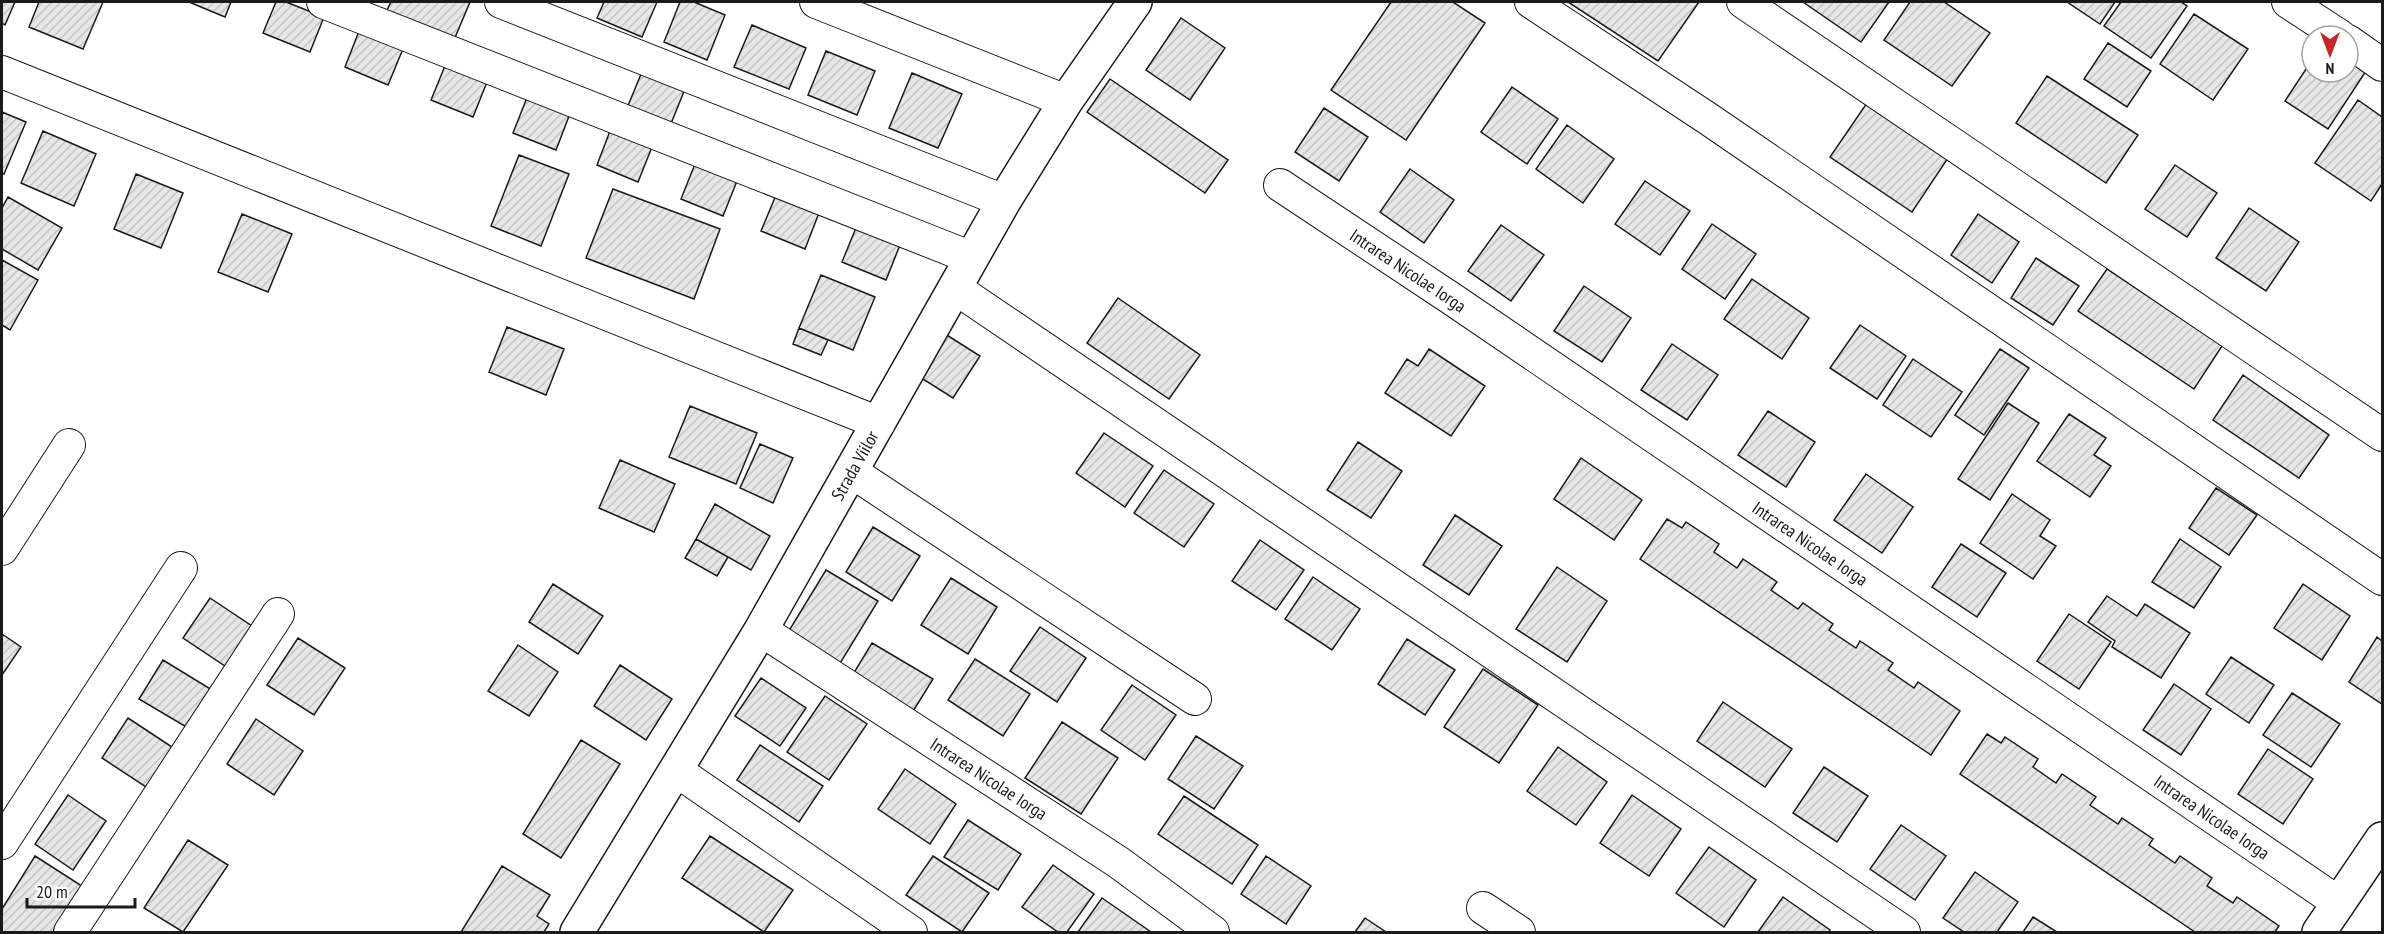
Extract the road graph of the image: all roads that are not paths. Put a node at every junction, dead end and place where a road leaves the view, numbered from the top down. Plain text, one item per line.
1 (323, 2) edge
2 (501, 2) edge
3 (816, 2) edge
4 (1135, 2) edge
5 (1531, 2) edge
6 (1743, 2) edge
7 (2289, 2) edge
8 (2322, 24) edge
9 (2360, 49) edge
10 (2382, 64) edge
11 (2, 72) edge
12 (1066, 101) junction
13 (1280, 185) dead end
14 (1004, 201) junction
15 (972, 258) junction
16 (955, 288) junction
17 (879, 423) junction
18 (2382, 435) edge
19 (69, 445) dead end
20 (852, 472) junction
21 (2, 549) edge
22 (181, 568) dead end
23 (2382, 579) edge
24 (278, 614) dead end
25 (761, 630) junction
26 (1195, 699) dead end
27 (677, 771) junction
28 (2382, 839) edge
29 (2, 843) edge
30 (2339, 903) junction
31 (1483, 908) dead end
32 (70, 933) edge
33 (577, 933) edge
34 (911, 933) edge
35 (1213, 933) edge
36 (1520, 933) edge
37 (1904, 933) edge
38 (2319, 933) edge

1 - 15 street
2 - 14 street
3 - 12 street
4 - 12 street, Strada Viilor
5 - 23 street
6 - 18 street
7 - 8 street
9 - 10 street
11 - 17 street
12 - 14 street, Strada Viilor
13 - 30 street, Intrarea Nicolae Iorga
14 - 15 street, Strada Viilor
15 - 16 street, Strada Viilor
16 - 17 street, Strada Viilor
16 - 37 street
17 - 20 street, Strada Viilor
19 - 21 street
20 - 25 street, Strada Viilor
20 - 26 street
22 - 29 street
24 - 32 street
25 - 27 street, Strada Viilor
25 - 35 street, Intrarea Nicolae Iorga
27 - 33 street, Strada Viilor
27 - 34 street
28 - 30 street
30 - 38 street
31 - 36 street

